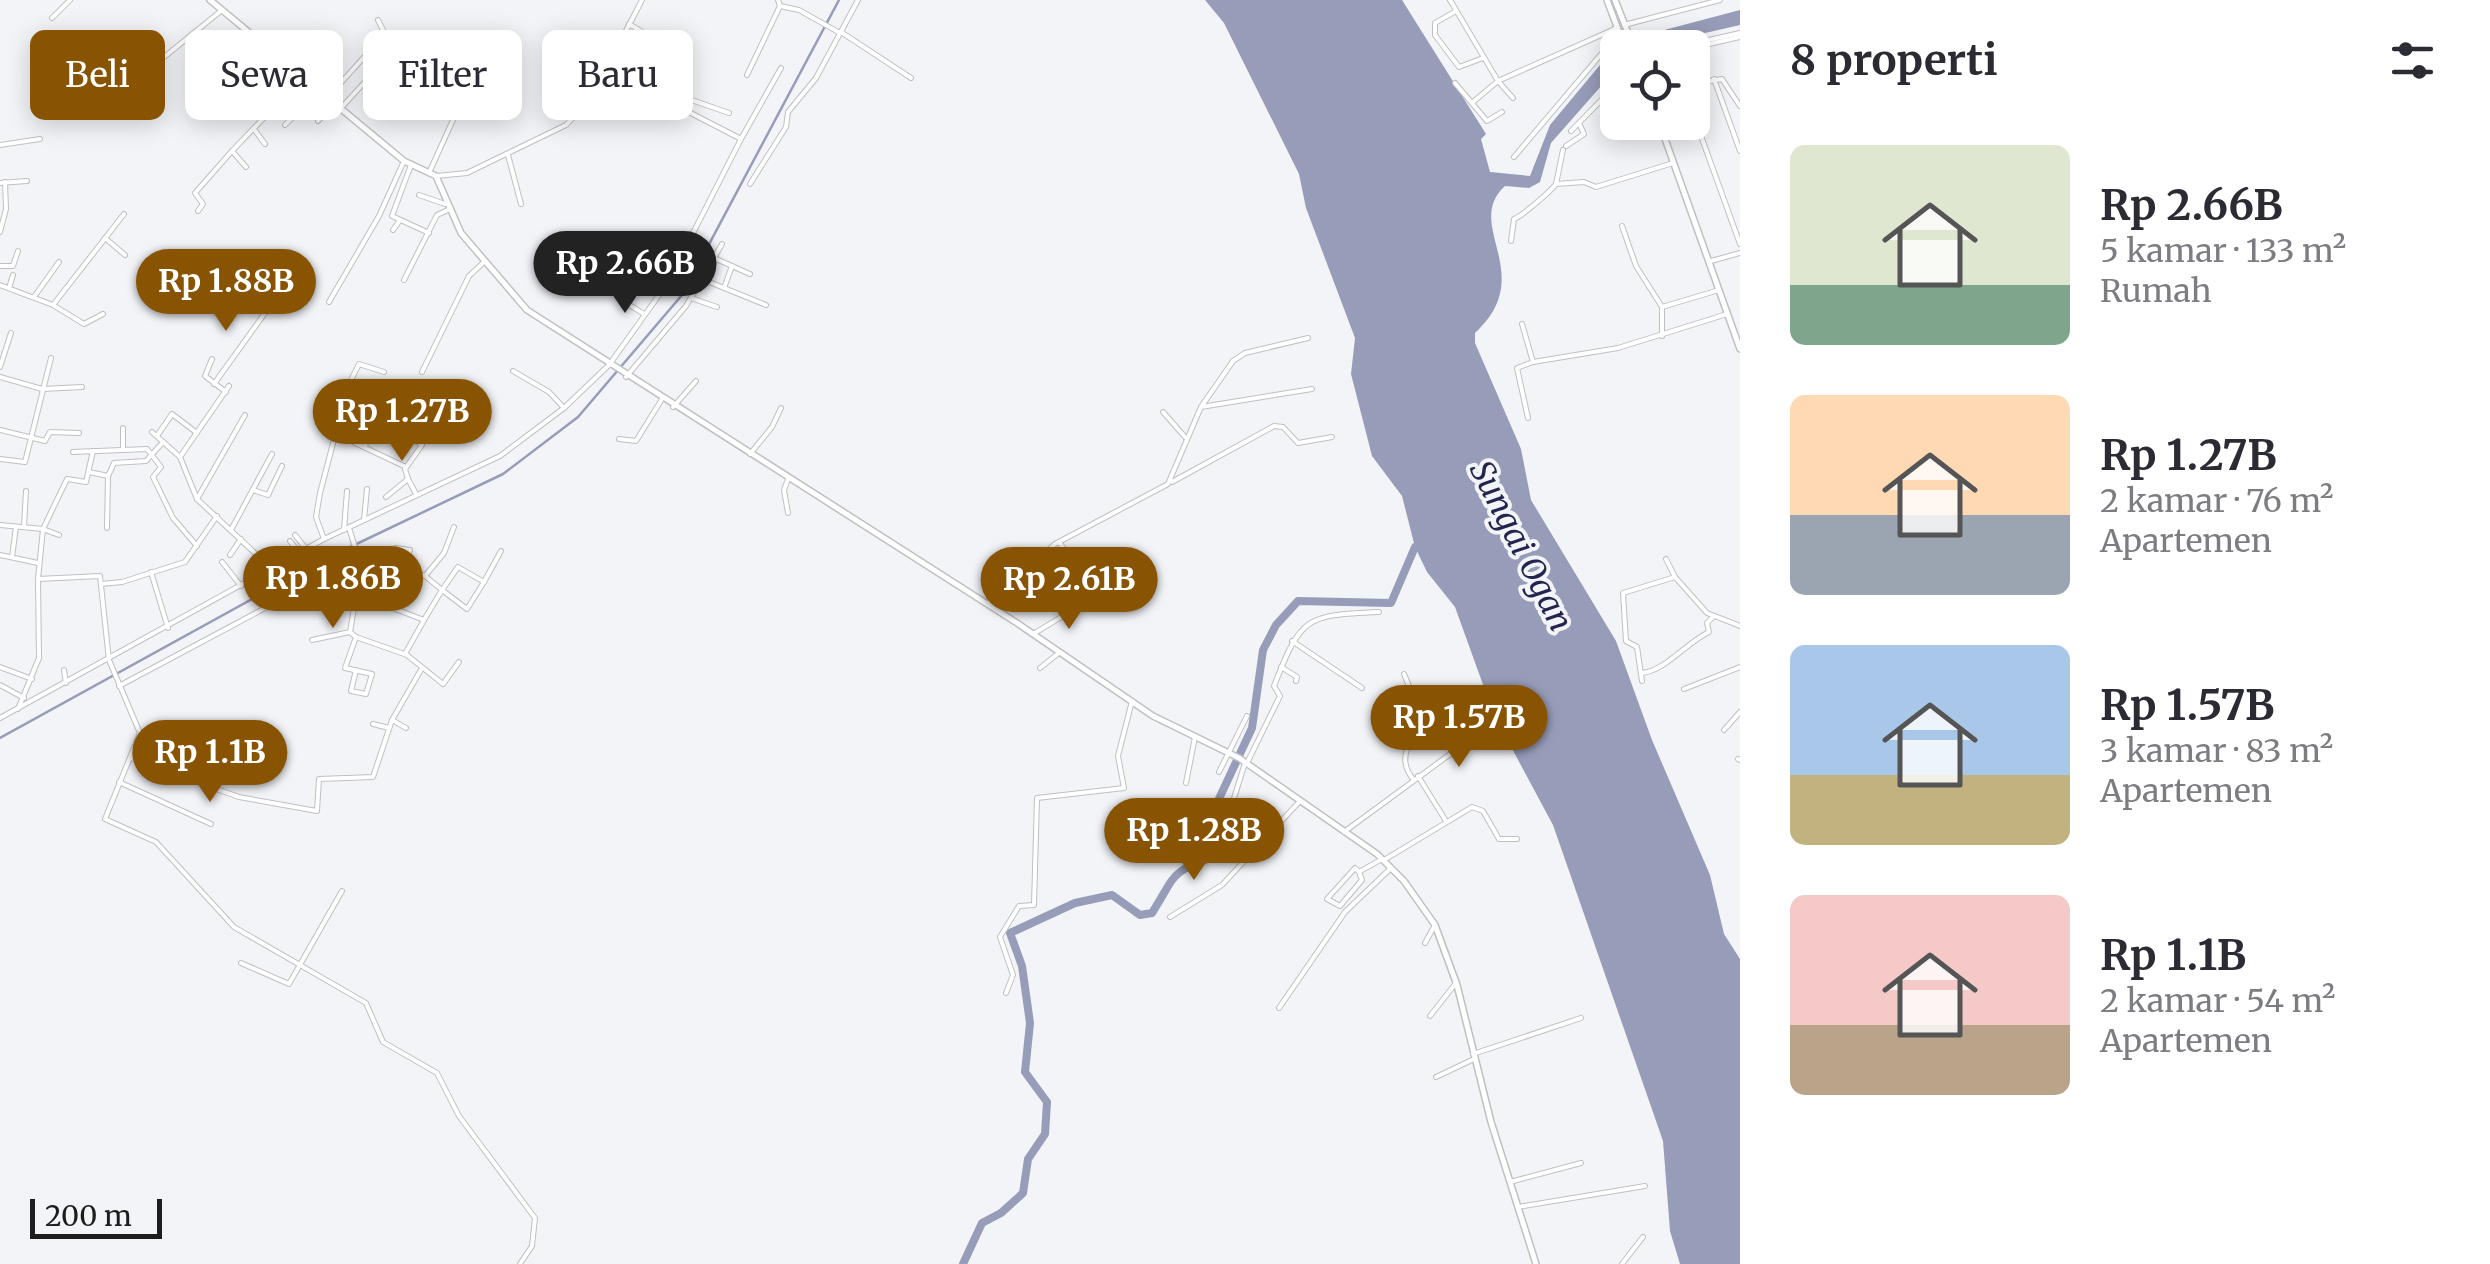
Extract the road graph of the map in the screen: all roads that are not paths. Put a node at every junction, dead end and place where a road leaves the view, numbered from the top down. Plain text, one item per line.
1 (70, 0) edge
2 (210, 0) edge
3 (642, 0) edge
4 (858, 0) edge
5 (1450, 0) edge
6 (1606, 0) edge
7 (1615, 0) edge
8 (1720, 0) edge
9 (779, 3) edge
10 (222, 10) junction
11 (1456, 11) junction
12 (52, 18) dead end
13 (378, 20) dead end
14 (629, 24) junction
15 (1624, 25) junction
16 (1615, 28) junction
17 (246, 30) edge
18 (626, 30) edge
19 (639, 30) edge
20 (1627, 30) edge
21 (839, 32) junction
22 (1739, 36) edge
23 (1710, 41) edge
24 (1710, 43) edge
25 (165, 56) edge
26 (1483, 58) junction
27 (782, 68) dead end
28 (746, 74) dead end
29 (911, 78) dead end
30 (1714, 79) junction
31 (1710, 80) edge
32 (1498, 81) junction
33 (1455, 83) dead end
34 (343, 86) edge
35 (363, 88) edge
36 (1513, 98) dead end
37 (1600, 101) edge
38 (693, 102) edge
39 (1472, 103) junction
40 (1740, 106) edge
41 (343, 107) edge
42 (343, 109) edge
43 (1502, 112) dead end
44 (729, 113) dead end
45 (693, 114) edge
46 (263, 120) edge
47 (290, 120) edge
48 (454, 120) edge
49 (572, 120) edge
50 (1579, 123) junction
51 (285, 125) dead end
52 (254, 130) junction
53 (1571, 131) dead end
54 (40, 139) dead end
55 (741, 139) junction
56 (1665, 140) edge
57 (1702, 140) edge
58 (265, 144) dead end
59 (0, 145) edge
60 (1740, 150) edge
61 (232, 152) junction
62 (508, 154) junction
63 (1514, 157) dead end
64 (407, 163) junction
65 (1673, 163) junction
66 (246, 167) dead end
67 (432, 174) junction
68 (28, 181) dead end
69 (1, 182) edge
70 (750, 184) dead end
71 (1556, 184) junction
72 (419, 196) dead end
73 (521, 204) dead end
74 (446, 207) junction
75 (198, 211) dead end
76 (124, 214) dead end
77 (400, 220) junction
78 (1622, 226) dead end
79 (393, 230) dead end
80 (0, 232) edge
81 (428, 233) junction
82 (105, 238) junction
83 (1511, 241) dead end
84 (722, 244) dead end
85 (1740, 244) edge
86 (18, 251) dead end
87 (1740, 253) edge
88 (125, 255) dead end
89 (714, 258) junction
90 (59, 262) dead end
91 (484, 262) junction
92 (1708, 262) junction
93 (0, 266) edge
94 (732, 266) junction
95 (750, 274) dead end
96 (13, 275) dead end
97 (702, 279) junction
98 (404, 280) dead end
99 (0, 285) edge
100 (723, 287) junction
101 (9, 288) junction
102 (1719, 290) junction
103 (718, 295) dead end
104 (34, 297) junction
105 (690, 298) junction
106 (623, 301) dead end
107 (329, 302) dead end
108 (53, 304) junction
109 (766, 305) dead end
110 (270, 306) dead end
111 (1662, 307) junction
112 (718, 308) dead end
113 (103, 314) dead end
114 (1728, 314) junction
115 (646, 315) junction
116 (1522, 324) dead end
117 (12, 333) dead end
118 (1662, 336) junction
119 (1308, 338) dead end
120 (1740, 349) edge
121 (51, 358) dead end
122 (212, 359) dead end
123 (1533, 362) junction
124 (0, 367) edge
125 (611, 367) junction
126 (514, 371) dead end
127 (384, 372) dead end
128 (422, 372) dead end
129 (0, 376) edge
130 (626, 377) junction
131 (696, 381) dead end
132 (211, 382) junction
133 (230, 386) dead end
134 (82, 387) dead end
135 (42, 388) junction
136 (1312, 388) dead end
137 (202, 390) dead end
138 (226, 392) junction
139 (662, 399) junction
140 (399, 404) dead end
141 (1201, 406) junction
142 (673, 407) junction
143 (564, 408) junction
144 (781, 408) dead end
145 (1163, 412) dead end
146 (244, 414) dead end
147 (1528, 418) dead end
148 (123, 428) dead end
149 (0, 430) edge
150 (78, 433) dead end
151 (197, 433) junction
152 (1332, 436) dead end
153 (1185, 438) junction
154 (31, 439) junction
155 (619, 439) dead end
156 (397, 441) dead end
157 (163, 442) junction
158 (353, 442) dead end
159 (635, 442) junction
160 (365, 446) junction
161 (122, 449) junction
162 (640, 450) dead end
163 (92, 451) junction
164 (74, 452) dead end
165 (272, 454) dead end
166 (750, 454) junction
167 (180, 457) junction
168 (154, 458) junction
169 (0, 459) edge
170 (282, 466) dead end
171 (406, 467) junction
172 (89, 472) junction
173 (108, 476) junction
174 (788, 478) junction
175 (408, 479) junction
176 (1168, 484) junction
177 (367, 489) dead end
178 (253, 490) junction
179 (26, 491) dead end
180 (347, 491) dead end
181 (416, 494) junction
182 (386, 496) dead end
183 (197, 499) junction
184 (788, 513) dead end
185 (216, 516) junction
186 (364, 520) junction
187 (0, 525) edge
188 (16, 526) junction
189 (24, 527) junction
190 (454, 527) dead end
191 (107, 528) dead end
192 (43, 529) junction
193 (347, 529) junction
194 (231, 530) junction
195 (59, 535) dead end
196 (296, 535) dead end
197 (241, 539) junction
198 (324, 539) junction
199 (290, 542) dead end
200 (1058, 542) junction
201 (197, 546) junction
202 (307, 550) junction
203 (501, 550) dead end
204 (372, 551) dead end
205 (388, 553) dead end
206 (230, 554) dead end
207 (300, 554) junction
208 (0, 555) edge
209 (358, 556) junction
210 (12, 557) junction
211 (1071, 559) dead end
212 (1666, 559) dead end
213 (38, 562) junction
214 (222, 562) dead end
215 (416, 563) dead end
216 (405, 569) junction
217 (274, 570) junction
218 (412, 571) junction
219 (151, 572) junction
220 (425, 576) junction
221 (1675, 576) junction
222 (38, 579) junction
223 (484, 582) junction
224 (101, 584) junction
225 (1623, 585) dead end
226 (356, 587) junction
227 (242, 588) junction
228 (442, 590) junction
229 (1623, 593) junction
230 (359, 595) junction
231 (342, 601) dead end
232 (1088, 601) dead end
233 (987, 604) junction
234 (390, 606) junction
235 (1379, 612) dead end
236 (1713, 617) junction
237 (424, 620) junction
238 (1740, 626) edge
239 (168, 628) junction
240 (350, 632) junction
241 (1033, 634) junction
242 (356, 637) junction
243 (312, 640) dead end
244 (1292, 641) junction
245 (1060, 652) junction
246 (404, 654) junction
247 (110, 662) junction
248 (459, 662) dead end
249 (0, 667) edge
250 (1282, 667) junction
251 (1740, 667) edge
252 (422, 668) junction
253 (1040, 668) dead end
254 (64, 670) dead end
255 (356, 670) junction
256 (1642, 673) junction
257 (1404, 674) dead end
258 (32, 679) junction
259 (1296, 681) dead end
260 (1642, 681) dead end
261 (66, 683) junction
262 (0, 685) edge
263 (119, 685) junction
264 (1362, 688) dead end
265 (1684, 688) dead end
266 (24, 698) junction
267 (1132, 701) junction
268 (18, 709) junction
269 (1740, 712) edge
270 (1247, 716) dead end
271 (0, 718) edge
272 (392, 720) junction
273 (1424, 722) junction
274 (373, 724) dead end
275 (389, 728) junction
276 (406, 728) dead end
277 (1724, 730) dead end
278 (1196, 736) junction
279 (1482, 739) dead end
280 (1227, 752) junction
281 (1453, 752) junction
282 (130, 758) junction
283 (1241, 760) junction
284 (1219, 772) dead end
285 (1415, 778) junction
286 (119, 782) junction
287 (1186, 783) dead end
288 (1300, 801) junction
289 (1230, 811) dead end
290 (1446, 821) junction
291 (211, 824) dead end
292 (1344, 832) junction
293 (1517, 839) dead end
294 (1383, 860) junction
295 (1391, 868) junction
296 (1359, 872) junction
297 (342, 891) dead end
298 (1170, 917) dead end
299 (1435, 925) junction
300 (1425, 944) dead end
301 (241, 963) dead end
302 (301, 964) junction
303 (1456, 983) junction
304 (1006, 994) dead end
305 (1279, 1008) dead end
306 (1430, 1016) dead end
307 (1582, 1018) dead end
308 (1474, 1057) junction
309 (1436, 1077) dead end
310 (1581, 1163) dead end
311 (1510, 1182) junction
312 (1645, 1186) dead end
313 (1518, 1206) junction
314 (1643, 1236) dead end
315 (520, 1264) edge
316 (1536, 1264) edge
317 (1622, 1264) edge

1 - 12 street
2 - 10 street
3 - 14 street
4 - 21 street
5 - 11 street
6 - 16 street
7 - 15 street
8 - 15 street
9 - 21 street
9 - 28 street
10 - 17 street
10 - 25 street
11 - 26 street
11 - 26 street
13 - 34 street
14 - 18 street
14 - 19 street
15 - 20 street
16 - 32 street
16 - 63 street
21 - 29 street
21 - 70 street
22 - 23 street
22 - 24 street
26 - 32 street
27 - 55 street
30 - 31 street
30 - 40 street
30 - 60 street
32 - 36 street
32 - 39 street
33 - 39 street
35 - 41 street
37 - 50 street
38 - 44 street
39 - 43 street
42 - 64 street
45 - 55 street
46 - 52 street
47 - 51 street
48 - 67 street
49 - 62 street
50 - 53 street
50 - 71 street
52 - 58 street
52 - 61 street
54 - 59 street
55 - 115 street
56 - 65 street
57 - 85 street
61 - 66 street
61 - 75 street
62 - 67 street
62 - 73 street
64 - 67 street
64 - 77 street
64 - 107 street
65 - 71 street
65 - 92 street
67 - 74 street
68 - 69 street
69 - 80 street
71 - 83 street
72 - 74 street
74 - 81 street
74 - 91 street
76 - 82 street
77 - 79 street
77 - 81 street
78 - 111 street
81 - 98 street
82 - 88 street
82 - 108 street
84 - 89 street
86 - 93 street
87 - 92 street
89 - 94 street
89 - 97 street
90 - 104 street
91 - 125 street
91 - 128 street
92 - 102 street
94 - 95 street
94 - 100 street
96 - 101 street
97 - 100 street
97 - 105 street
99 - 101 street
100 - 103 street
100 - 109 street
101 - 104 street
102 - 111 street
102 - 114 street
104 - 108 street
105 - 112 street
105 - 130 street
106 - 115 street
108 - 113 street
110 - 132 street
111 - 118 street
114 - 118 street
114 - 120 street
115 - 125 street
116 - 123 street
117 - 124 street
118 - 123 street
119 - 141 street
121 - 135 street
122 - 132 street
123 - 147 street
125 - 130 street
125 - 143 street
126 - 143 street
127 - 198 street
129 - 135 street
130 - 139 street
131 - 142 street
132 - 137 street
132 - 138 street
133 - 138 street
134 - 135 street
135 - 154 street
136 - 141 street
138 - 151 street
139 - 142 street
139 - 159 street
140 - 160 street
141 - 153 street
142 - 166 street
143 - 181 street
144 - 166 street
145 - 153 street
146 - 183 street
148 - 161 street
149 - 154 street
150 - 154 street
151 - 157 street
151 - 167 street
152 - 176 street
153 - 176 street
154 - 169 street
155 - 159 street
156 - 171 street
157 - 167 street
157 - 168 street
158 - 160 street
159 - 162 street
160 - 171 street
161 - 163 street
161 - 168 street
163 - 164 street
163 - 172 street
165 - 178 street
166 - 174 street
167 - 183 street
168 - 173 street
168 - 201 street
170 - 178 street
171 - 175 street
172 - 173 street
172 - 192 street
173 - 191 street
174 - 184 street
174 - 233 street
175 - 181 street
175 - 182 street
176 - 200 street
177 - 186 street
178 - 194 street
179 - 189 street
180 - 193 street
181 - 186 street
183 - 185 street
185 - 194 street
185 - 201 street
186 - 193 street
187 - 188 street
188 - 189 street
188 - 210 street
189 - 192 street
190 - 220 street
192 - 195 street
192 - 213 street
193 - 198 street
193 - 209 street
194 - 197 street
196 - 202 street
197 - 206 street
197 - 217 street
198 - 202 street
199 - 207 street
200 - 211 street
200 - 233 street
201 - 219 street
202 - 207 street
203 - 223 street
204 - 209 street
205 - 216 street
207 - 217 street
208 - 210 street
209 - 226 street
209 - 263 street
210 - 213 street
212 - 221 street
213 - 222 street
214 - 227 street
215 - 218 street
216 - 218 street
216 - 234 street
217 - 227 street
218 - 220 street
219 - 224 street
219 - 239 street
220 - 228 street
221 - 229 street
221 - 236 street
222 - 224 street
222 - 258 street
223 - 228 street
223 - 228 street
224 - 247 street
225 - 229 street
226 - 230 street
226 - 231 street
227 - 239 street
228 - 237 street
229 - 256 street
230 - 234 street
230 - 240 street
232 - 241 street
233 - 241 street
234 - 237 street
235 - 244 street
236 - 238 street
236 - 256 street
237 - 246 street
239 - 247 street
240 - 242 street
240 - 243 street
241 - 245 street
242 - 246 street
242 - 255 street
244 - 250 street
244 - 264 street
245 - 253 street
245 - 267 street
246 - 252 street
247 - 261 street
247 - 263 street
248 - 252 street
249 - 258 street
250 - 259 street
250 - 283 street
251 - 265 street
252 - 272 street
254 - 261 street
255 - 255 street
256 - 260 street
257 - 273 street
258 - 266 street
261 - 268 street
262 - 266 street
263 - 282 street
266 - 268 street
267 - 278 street
267 - 304 street
268 - 271 street
269 - 277 street
270 - 280 street
272 - 275 street
272 - 276 street
273 - 281 street
273 - 285 street
274 - 275 street
275 - 282 street
278 - 280 street
278 - 287 street
279 - 281 street
280 - 283 street
280 - 284 street
281 - 285 street
282 - 286 street
283 - 288 street
283 - 289 street
285 - 290 street
285 - 292 street
286 - 291 street
286 - 302 street
288 - 292 street
288 - 298 street
290 - 293 street
290 - 294 street
292 - 294 street
294 - 295 street
294 - 296 street
295 - 299 street
295 - 305 street
296 - 296 street
297 - 302 street
299 - 300 street
299 - 303 street
301 - 302 street
302 - 315 street
303 - 306 street
303 - 308 street
307 - 308 street
308 - 309 street
308 - 311 street
310 - 311 street
311 - 313 street
312 - 313 street
313 - 316 street
314 - 317 street

